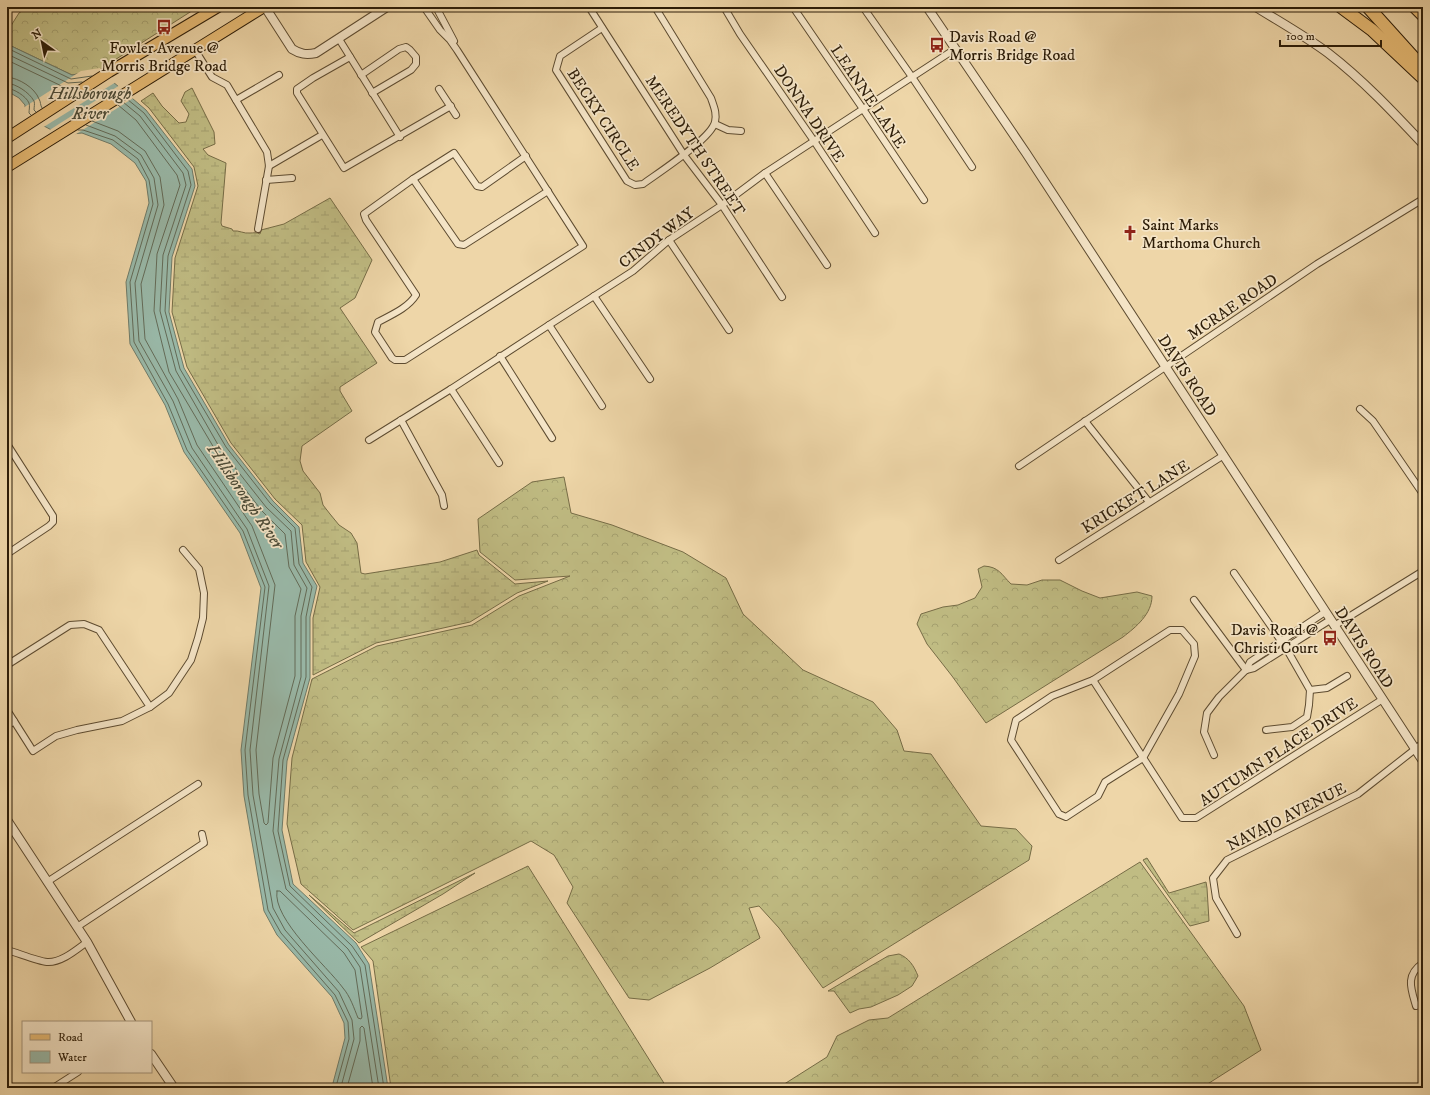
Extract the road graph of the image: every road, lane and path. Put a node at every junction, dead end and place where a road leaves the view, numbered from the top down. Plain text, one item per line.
1 (218, 7) edge
2 (264, 7) edge
3 (387, 7) edge
4 (424, 7) edge
5 (436, 7) edge
6 (589, 7) edge
7 (655, 7) edge
8 (724, 7) edge
9 (793, 7) edge
10 (863, 7) edge
11 (927, 7) edge
12 (1256, 7) edge
13 (1341, 7) edge
14 (1368, 7) edge
15 (1415, 7) edge
16 (1423, 15) edge
17 (602, 28) junction
18 (339, 39) junction
19 (955, 49) junction
20 (195, 50) junction
21 (457, 50) junction
22 (350, 57) junction
23 (1423, 68) edge
24 (280, 75) dead end
25 (361, 75) junction
26 (912, 77) junction
27 (1423, 78) edge
28 (439, 89) dead end
29 (372, 93) junction
30 (236, 100) junction
31 (451, 106) junction
32 (863, 108) junction
33 (456, 115) dead end
34 (715, 124) junction
35 (741, 131) dead end
36 (322, 135) junction
37 (400, 137) junction
38 (7, 138) edge
39 (814, 141) junction
40 (1423, 144) edge
41 (684, 155) junction
42 (526, 156) junction
43 (269, 166) junction
44 (7, 167) edge
45 (972, 167) dead end
46 (766, 173) junction
47 (292, 178) dead end
48 (412, 179) junction
49 (266, 180) junction
50 (548, 191) junction
51 (1423, 199) edge
52 (924, 200) dead end
53 (722, 205) junction
54 (258, 229) dead end
55 (876, 233) dead end
56 (668, 240) junction
57 (826, 265) dead end
58 (594, 296) junction
59 (782, 297) dead end
60 (548, 324) junction
61 (728, 330) dead end
62 (500, 356) junction
63 (1166, 367) junction
64 (650, 379) dead end
65 (451, 389) junction
66 (602, 406) dead end
67 (1360, 409) dead end
68 (401, 420) junction
69 (1085, 421) junction
70 (552, 438) dead end
71 (369, 440) dead end
72 (7, 444) edge
73 (1224, 456) junction
74 (499, 462) dead end
75 (1019, 466) dead end
76 (1423, 494) edge
77 (1148, 502) junction
78 (444, 506) dead end
79 (183, 550) dead end
80 (7, 554) edge
81 (1059, 560) dead end
82 (1423, 571) edge
83 (1234, 573) dead end
84 (1194, 600) dead end
85 (1325, 612) junction
86 (1332, 623) junction
87 (1281, 641) junction
88 (1286, 648) junction
89 (7, 665) edge
90 (1246, 670) junction
91 (1347, 676) dead end
92 (1093, 680) junction
93 (1310, 690) junction
94 (1383, 699) junction
95 (150, 708) junction
96 (8, 712) edge
97 (14, 722) junction
98 (7, 726) edge
99 (1266, 730) dead end
100 (1423, 743) edge
101 (1415, 748) junction
102 (1214, 755) dead end
103 (1143, 758) junction
104 (1423, 761) edge
105 (198, 784) dead end
106 (7, 820) edge
107 (202, 834) dead end
108 (47, 882) junction
109 (77, 927) junction
110 (1237, 934) dead end
111 (86, 942) junction
112 (7, 950) edge
113 (1423, 963) edge
114 (1416, 1006) dead end
115 (130, 1021) edge
116 (152, 1055) edge
117 (76, 1073) edge
118 (54, 1088) edge
119 (174, 1088) edge

1 - 38 main road
2 - 18 street
2 - 20 main road
3 - 18 street
4 - 21 street
5 - 21 street
6 - 17 street, MEREDYTH STREET
7 - 34 street
8 - 39 street, DONNA DRIVE
9 - 32 street, LEANNE LANE
10 - 26 street
11 - 19 street, DAVIS ROAD
12 - 40 street
13 - 27 highway
14 - 23 highway
15 - 16 highway
17 - 41 street, MEREDYTH STREET
17 - 41 street, BECKY CIRCLE
18 - 22 street
19 - 26 street, CINDY WAY
19 - 63 street, DAVIS ROAD
20 - 30 street
20 - 44 main road
21 - 42 street
22 - 25 street
22 - 36 street
24 - 30 street
25 - 29 street
25 - 29 street
26 - 32 street, CINDY WAY
26 - 45 street
28 - 31 street
29 - 37 street
30 - 43 street
31 - 33 street
31 - 37 street
32 - 39 street, CINDY WAY
32 - 52 street, LEANNE LANE
34 - 35 street
34 - 41 street, BECKY CIRCLE
36 - 37 street
36 - 43 street
39 - 46 street, CINDY WAY
39 - 55 street, DONNA DRIVE
41 - 53 street, MEREDYTH STREET
42 - 48 street
42 - 50 street
43 - 49 street
46 - 53 street, CINDY WAY
46 - 57 street
47 - 49 street
48 - 50 street
48 - 50 street
49 - 54 street
51 - 63 street, MCRAE ROAD
53 - 56 street, CINDY WAY
53 - 59 street, MEREDYTH STREET
56 - 58 street, CINDY WAY
56 - 61 street
58 - 60 street, CINDY WAY
58 - 64 street
60 - 62 street, CINDY WAY
60 - 66 street
62 - 65 street, CINDY WAY
62 - 70 street
63 - 69 street, MCRAE ROAD
63 - 73 street, DAVIS ROAD
65 - 68 street, CINDY WAY
65 - 74 street
67 - 76 street
68 - 71 street, CINDY WAY
68 - 78 street
69 - 75 street, MCRAE ROAD
69 - 77 street
72 - 80 street
73 - 77 street, KRICKET LANE
73 - 85 street, DAVIS ROAD
77 - 81 street, KRICKET LANE
79 - 95 street
82 - 86 street
83 - 87 street
84 - 90 street
85 - 86 street, DAVIS ROAD
85 - 87 street
86 - 88 street
86 - 94 street, DAVIS ROAD
87 - 88 street
87 - 90 street
88 - 90 street
88 - 93 street
89 - 95 street
90 - 102 street
91 - 93 street
92 - 103 street, AUTUMN PLACE DRIVE
92 - 103 street
92 - 103 street
93 - 99 street
94 - 101 street, DAVIS ROAD
94 - 103 street, AUTUMN PLACE DRIVE
95 - 97 street
96 - 97 street
97 - 98 street
100 - 101 street, NAVAJO AVENUE
101 - 104 street, DAVIS ROAD
101 - 110 street, NAVAJO AVENUE
105 - 108 street
106 - 108 street
107 - 109 street
108 - 109 street
109 - 111 street
111 - 112 street
111 - 115 street
113 - 114 street
116 - 119 street
117 - 118 street

